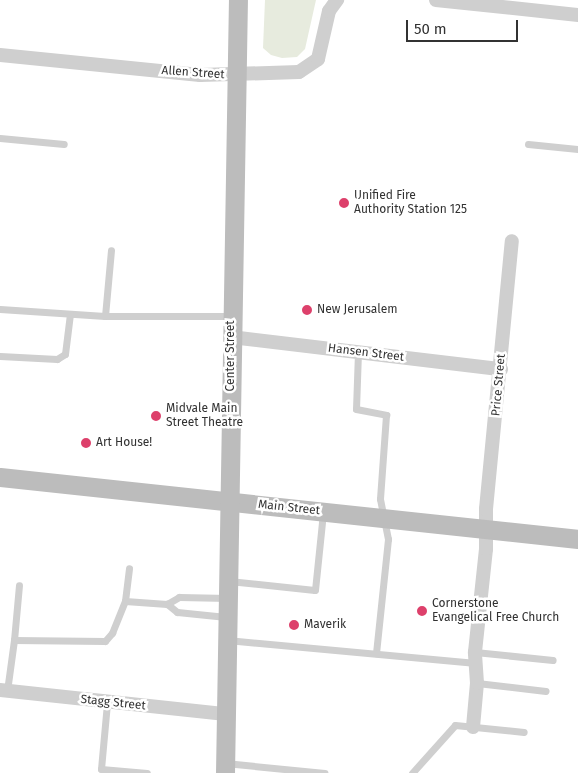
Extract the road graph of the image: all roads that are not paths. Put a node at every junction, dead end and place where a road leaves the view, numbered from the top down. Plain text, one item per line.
1 (238, 0) edge
2 (337, 0) edge
3 (436, 0) edge
4 (578, 15) edge
5 (0, 55) edge
6 (235, 75) junction
7 (0, 138) edge
8 (64, 144) dead end
9 (528, 144) dead end
10 (578, 149) edge
11 (512, 241) dead end
12 (110, 250) dead end
13 (0, 309) edge
14 (70, 314) junction
15 (105, 316) junction
16 (231, 316) junction
17 (231, 337) junction
18 (358, 352) junction
19 (0, 356) edge
20 (501, 368) junction
21 (0, 477) edge
22 (230, 501) junction
23 (324, 511) junction
24 (385, 518) junction
25 (487, 529) junction
26 (578, 538) edge
27 (129, 568) dead end
28 (19, 585) dead end
29 (228, 589) junction
30 (125, 601) junction
31 (167, 604) junction
32 (228, 618) junction
33 (14, 640) junction
34 (227, 640) junction
35 (376, 653) junction
36 (476, 658) junction
37 (552, 660) dead end
38 (477, 683) junction
39 (4, 691) edge
40 (546, 691) dead end
41 (106, 702) junction
42 (226, 714) junction
43 (473, 727) junction
44 (524, 732) dead end
45 (225, 768) edge
46 (147, 773) edge
47 (324, 773) edge
48 (412, 773) edge

1 - 6 main road, Center Street
2 - 6 street, Allen Street
3 - 4 street
5 - 6 street, Allen Street
6 - 16 main road, Center Street
7 - 8 lane
9 - 10 lane
11 - 20 street, Price Street
12 - 15 lane
13 - 14 lane
14 - 15 lane
14 - 19 lane
15 - 16 lane
16 - 17 main road, Center Street
17 - 18 street, Hansen Street
17 - 22 main road, Center Street
18 - 20 street, Hansen Street
18 - 24 lane
20 - 25 street, Price Street
21 - 22 main road, Main Street
22 - 23 main road, Main Street
22 - 29 main road, Center Street
23 - 24 main road, Main Street
23 - 29 lane
24 - 25 main road, Main Street
24 - 35 lane
25 - 26 main road, Main Street
25 - 36 street, Price Street
27 - 30 lane
28 - 33 lane
29 - 31 lane
29 - 32 main road, Center Street
30 - 31 lane
30 - 33 lane
31 - 32 lane
32 - 34 main road, Center Street
33 - 39 lane
34 - 35 lane
34 - 42 main road, Center Street
35 - 36 lane
36 - 37 lane
36 - 38 street, Price Street
38 - 40 lane
38 - 43 street, Price Street
39 - 41 street, Stagg Street
41 - 42 street, Stagg Street
41 - 46 lane
42 - 45 main road, Center Street
43 - 44 lane
43 - 48 lane
45 - 47 lane

